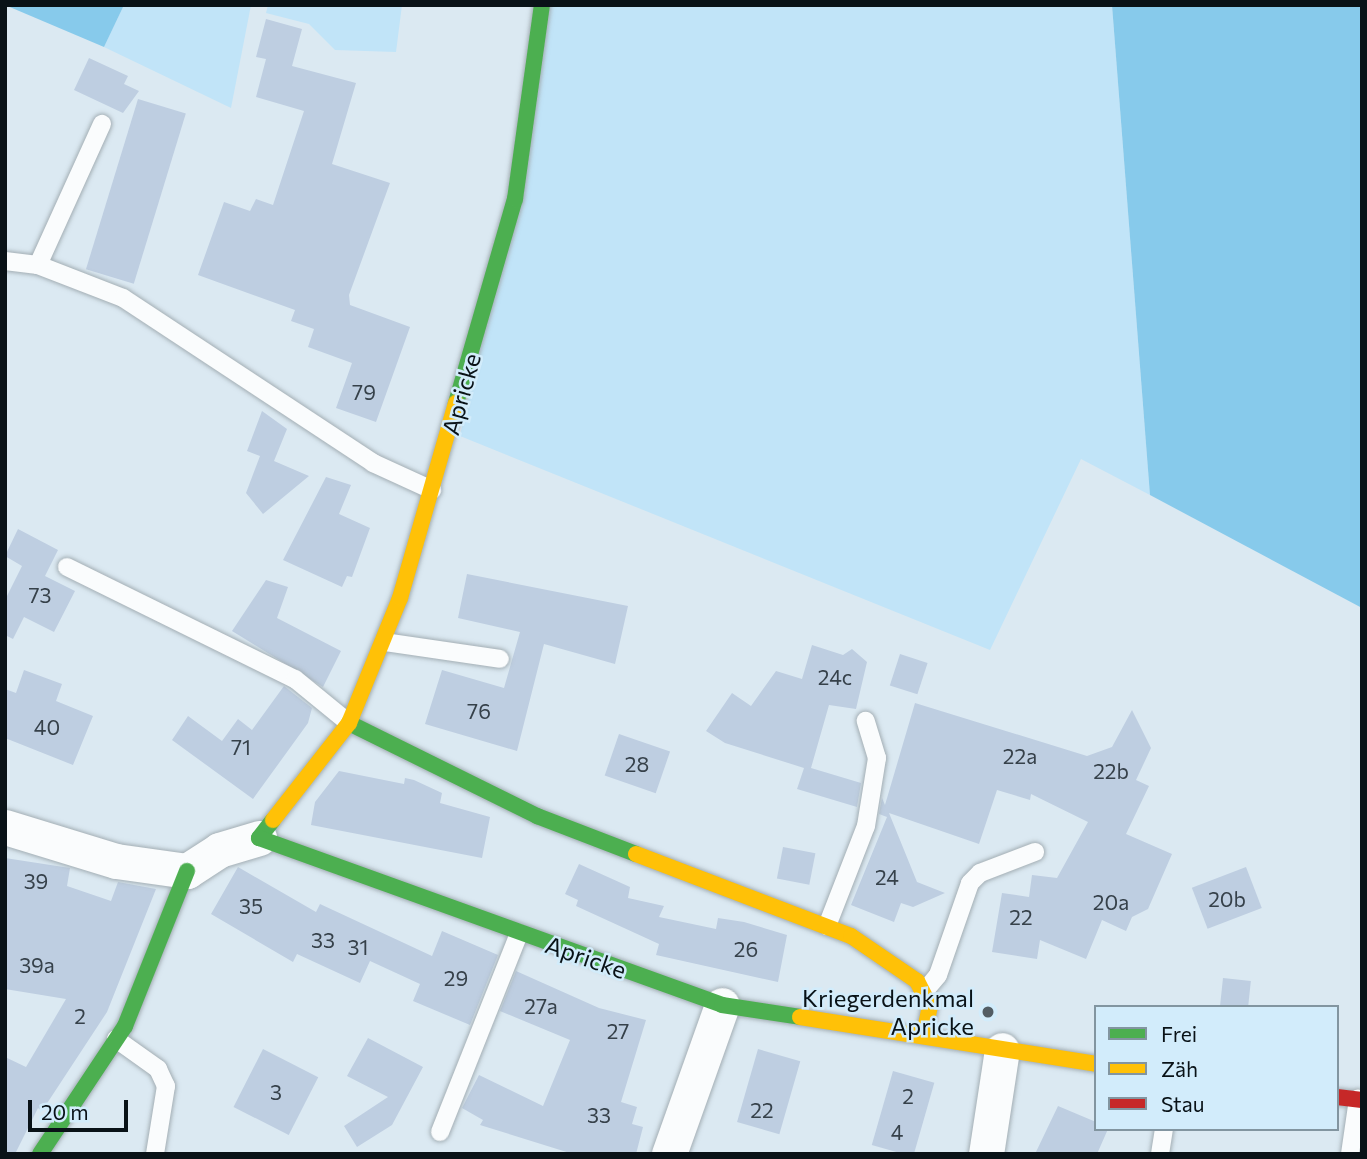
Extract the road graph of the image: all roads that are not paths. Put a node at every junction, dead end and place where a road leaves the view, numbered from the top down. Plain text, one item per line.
1 (542, 5) edge
2 (103, 124) dead end
3 (5, 261) edge
4 (38, 265) junction
5 (432, 490) junction
6 (67, 567) dead end
7 (384, 642) junction
8 (500, 659) dead end
9 (866, 721) dead end
10 (349, 723) junction
11 (5, 827) edge
12 (259, 838) junction
13 (1034, 852) dead end
14 (187, 871) junction
15 (827, 926) junction
16 (519, 933) junction
17 (923, 993) junction
18 (722, 1005) junction
19 (924, 1035) junction
20 (116, 1039) junction
21 (1002, 1050) junction
22 (1094, 1065) edge
23 (1339, 1097) edge
24 (1360, 1100) edge
25 (1164, 1131) edge
26 (440, 1132) dead end
27 (40, 1154) edge
28 (155, 1154) edge
29 (669, 1154) edge
30 (986, 1154) edge
31 (1160, 1154) edge
32 (1350, 1154) edge

1 - 5 street, Apricke
2 - 4 lane
3 - 4 lane
4 - 5 lane
5 - 7 street, Apricke
6 - 10 lane
7 - 8 lane
7 - 10 street, Apricke
9 - 15 lane
10 - 12 street, Apricke
10 - 15 street
11 - 14 street
12 - 14 street
12 - 16 street, Apricke
13 - 17 lane
14 - 20 street
15 - 17 street
16 - 18 street, Apricke
16 - 26 lane
17 - 19 street
18 - 19 street, Apricke
18 - 29 street
19 - 21 street, Apricke
20 - 27 street
20 - 28 lane
21 - 22 street, Apricke
21 - 30 street
23 - 24 street
24 - 32 lane
25 - 31 lane

